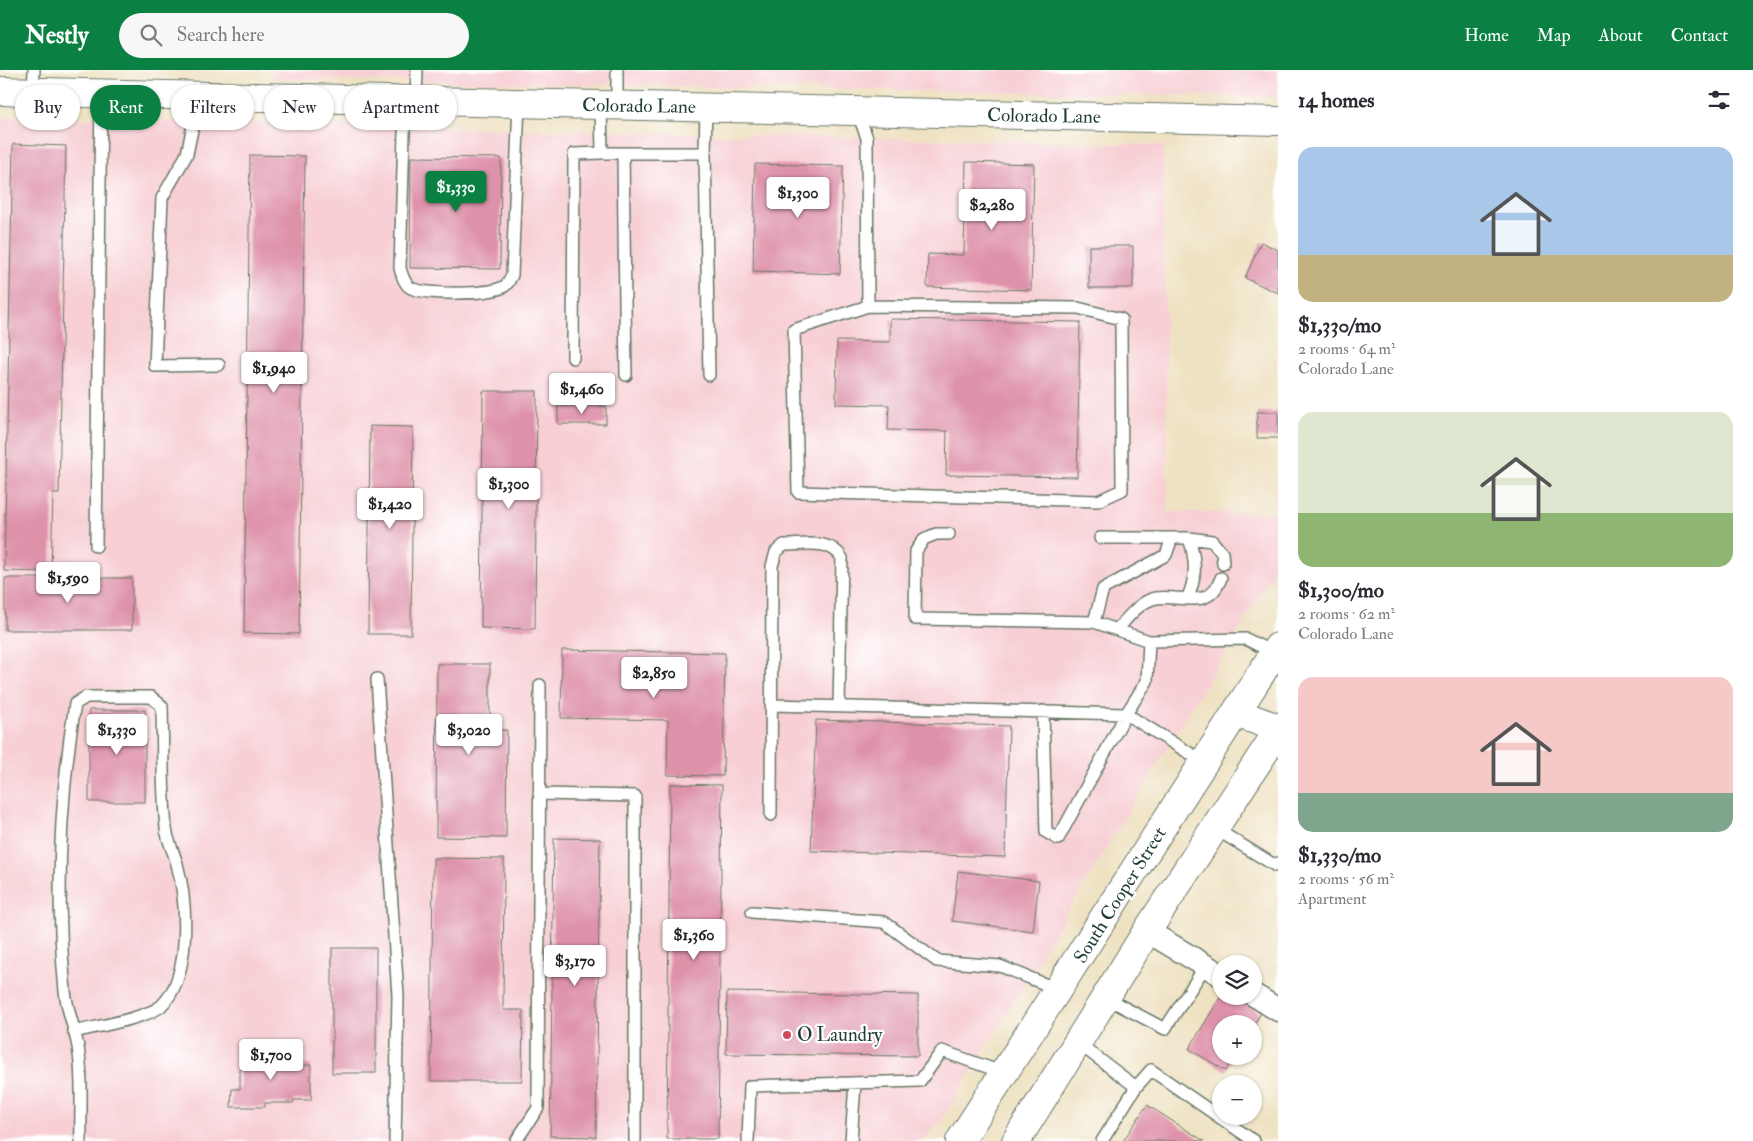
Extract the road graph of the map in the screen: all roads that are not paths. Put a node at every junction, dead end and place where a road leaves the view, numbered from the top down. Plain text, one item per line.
1 (416, 70) edge
2 (617, 70) edge
3 (33, 81) edge
4 (413, 85) edge
5 (0, 91) edge
6 (90, 91) edge
7 (254, 97) edge
8 (344, 99) edge
9 (457, 102) edge
10 (519, 103) junction
11 (609, 105) junction
12 (706, 107) junction
13 (857, 111) junction
14 (1278, 121) edge
15 (102, 130) edge
16 (192, 130) edge
17 (408, 130) edge
18 (602, 153) junction
19 (623, 153) junction
20 (705, 153) junction
21 (868, 306) junction
22 (572, 358) dead end
23 (219, 364) dead end
24 (626, 375) dead end
25 (709, 375) dead end
26 (949, 534) dead end
27 (1100, 538) dead end
28 (1172, 538) junction
29 (1189, 538) junction
30 (96, 546) dead end
31 (1223, 564) dead end
32 (1221, 578) dead end
33 (1187, 599) junction
34 (1094, 622) junction
35 (1116, 629) junction
36 (1149, 641) junction
37 (1276, 650) edge
38 (377, 679) dead end
39 (540, 685) dead end
40 (772, 706) junction
41 (839, 706) junction
42 (1043, 711) junction
43 (1236, 713) junction
44 (1126, 714) junction
45 (1278, 730) edge
46 (1204, 762) junction
47 (539, 794) junction
48 (771, 815) dead end
49 (1214, 828) junction
50 (1278, 863) edge
51 (752, 912) dead end
52 (1147, 931) junction
53 (1212, 969) edge
54 (1212, 971) edge
55 (1059, 990) junction
56 (1106, 998) junction
57 (1262, 1000) edge
58 (1278, 1010) edge
59 (74, 1032) junction
60 (1078, 1042) junction
61 (1004, 1073) junction
62 (855, 1083) junction
63 (1136, 1087) junction
64 (81, 1141) edge
65 (395, 1141) edge
66 (516, 1141) edge
67 (635, 1141) edge
68 (748, 1141) edge
69 (851, 1141) edge
70 (960, 1141) edge
71 (1016, 1141) edge
72 (1102, 1141) edge
73 (1254, 1141) edge

1 - 4 lane
2 - 11 lane
3 - 5 street, Colorado Lane
3 - 6 street, Colorado Lane
7 - 8 street, Colorado Lane
9 - 10 street, Colorado Lane
10 - 11 street, Colorado Lane
10 - 17 lane
11 - 12 street, Colorado Lane
11 - 18 lane
12 - 13 street, Colorado Lane
12 - 20 lane
13 - 14 street, Colorado Lane
13 - 21 lane
15 - 30 lane
16 - 23 lane
18 - 19 lane
18 - 22 lane
19 - 20 lane
19 - 24 lane
20 - 25 lane
21 - 21 lane
26 - 34 lane
27 - 28 lane
28 - 29 lane
28 - 34 lane
29 - 31 lane
29 - 33 lane
32 - 33 lane
33 - 35 lane
34 - 35 lane
35 - 36 lane
36 - 37 lane
36 - 44 lane
37 - 43 street, South Cooper Street
38 - 65 lane
39 - 47 lane
40 - 41 lane
40 - 41 lane
40 - 48 lane
41 - 42 lane
42 - 44 lane
42 - 44 lane
43 - 45 street
43 - 46 street, South Cooper Street
44 - 46 lane
45 - 49 street
46 - 55 street, South Cooper Street
47 - 66 lane
47 - 67 lane
49 - 50 lane
49 - 52 street
51 - 55 lane
52 - 53 street
52 - 56 street
54 - 56 lane
55 - 61 street, South Cooper Street
56 - 60 street
57 - 58 street
59 - 59 lane
59 - 64 lane
60 - 63 lane
60 - 71 street
61 - 62 lane
61 - 70 street, South Cooper Street
62 - 68 lane
62 - 69 lane
63 - 72 lane
63 - 73 lane

